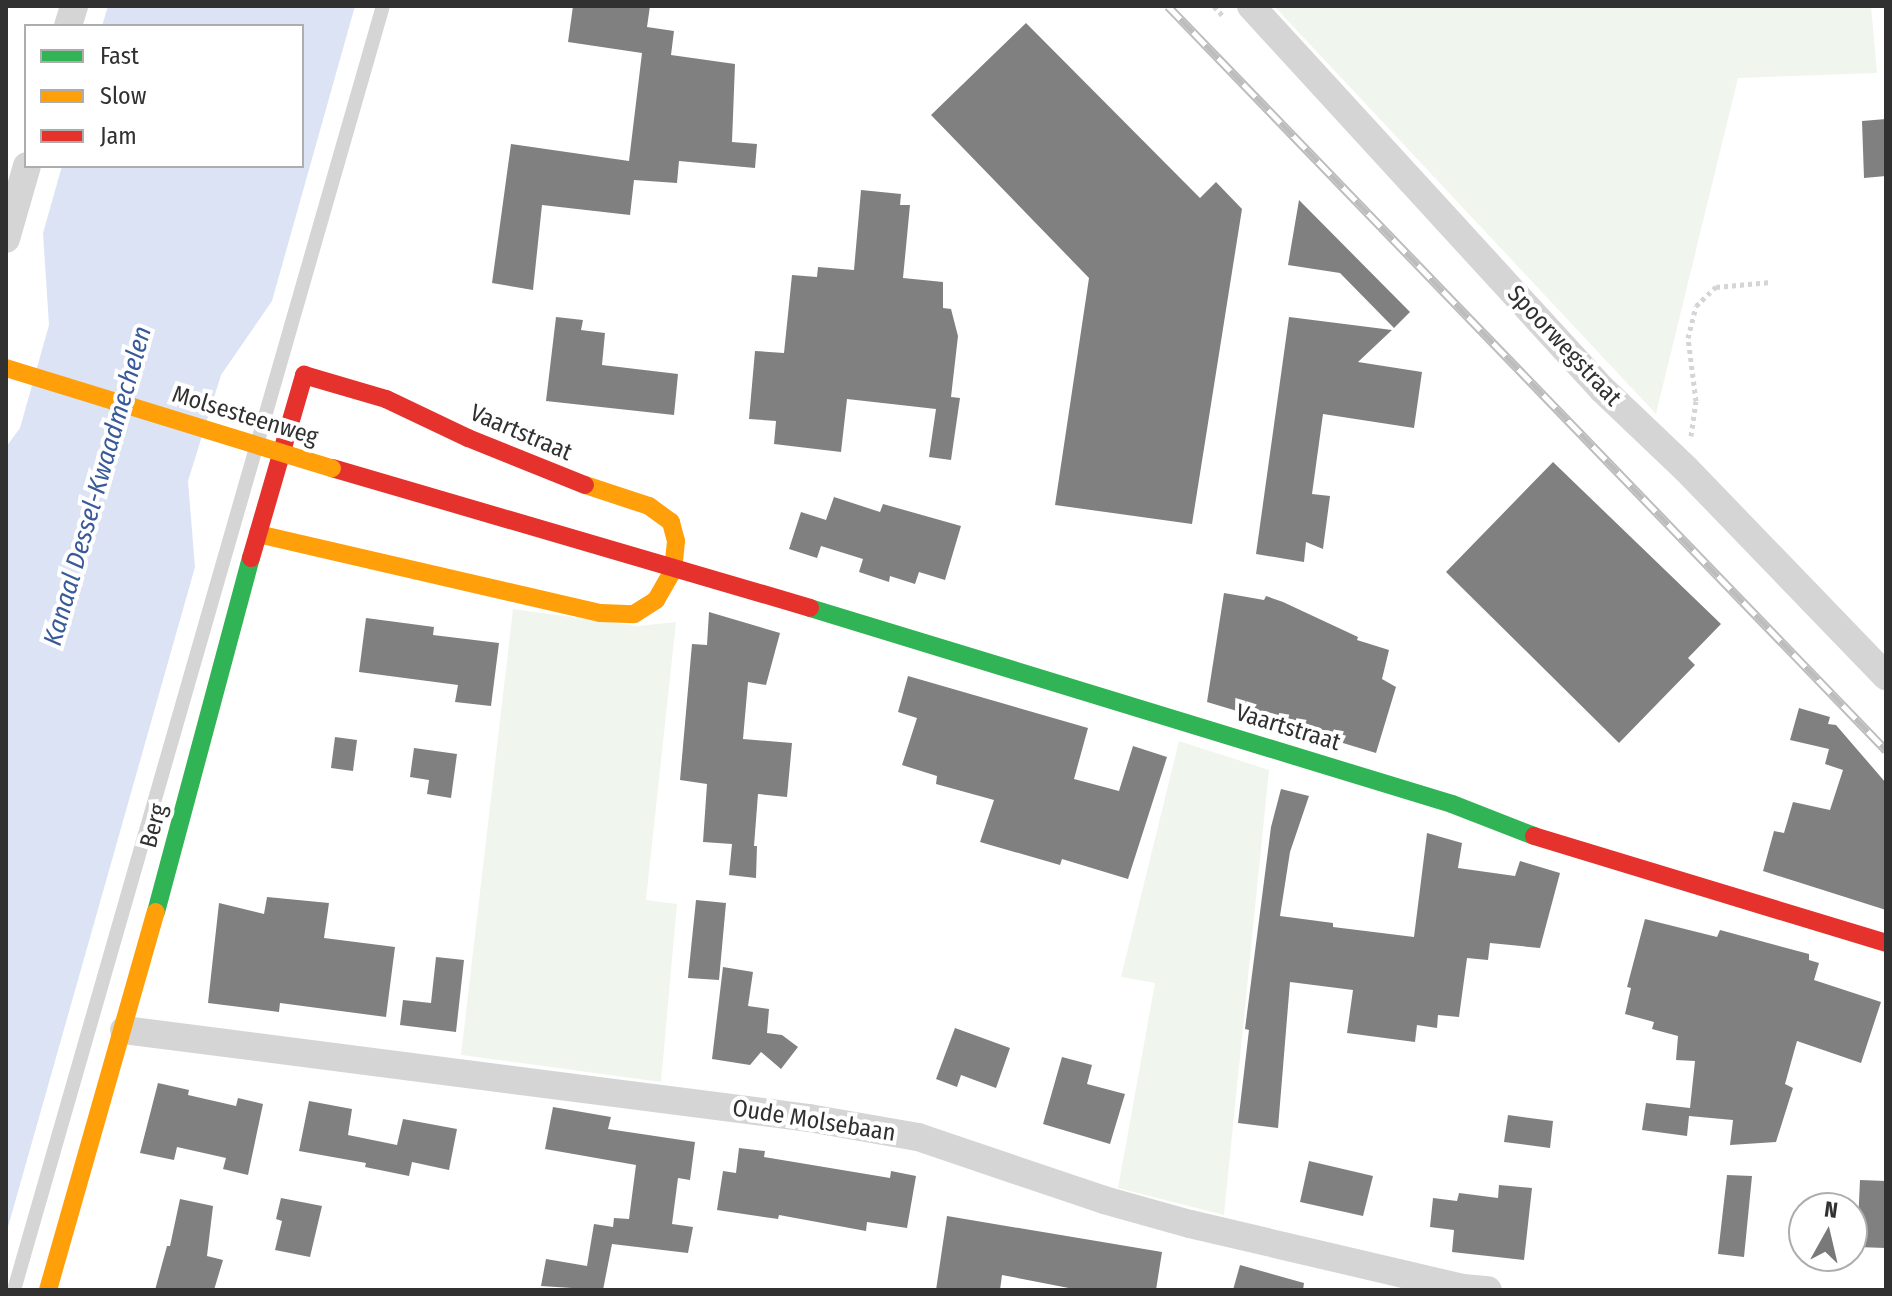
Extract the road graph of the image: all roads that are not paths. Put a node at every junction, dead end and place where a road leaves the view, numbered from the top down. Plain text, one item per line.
1 (383, 6) edge
2 (1251, 6) edge
3 (26, 168) edge
4 (6, 239) edge
5 (279, 366) junction
6 (6, 368) edge
7 (304, 375) junction
8 (332, 468) joint
9 (232, 527) junction
10 (258, 534) junction
11 (673, 570) junction
12 (1886, 676) edge
13 (1886, 943) edge
14 (124, 1030) junction
15 (14, 1290) edge
16 (48, 1290) edge
17 (1488, 1290) edge

1 - 5 lane
2 - 12 street, Spoorwegstraat
3 - 4 street
5 - 7 lane
5 - 9 lane
6 - 8 main road, Molsesteenweg, bridge
7 - 10 main road, Berg
7 - 11 main road, Vaartstraat
8 - 11 main road, Vaartstraat
9 - 10 lane
9 - 15 lane
10 - 11 main road
10 - 14 main road, Berg
11 - 13 main road, Vaartstraat
14 - 16 main road, Berg
14 - 17 street, Oude Molsebaan

